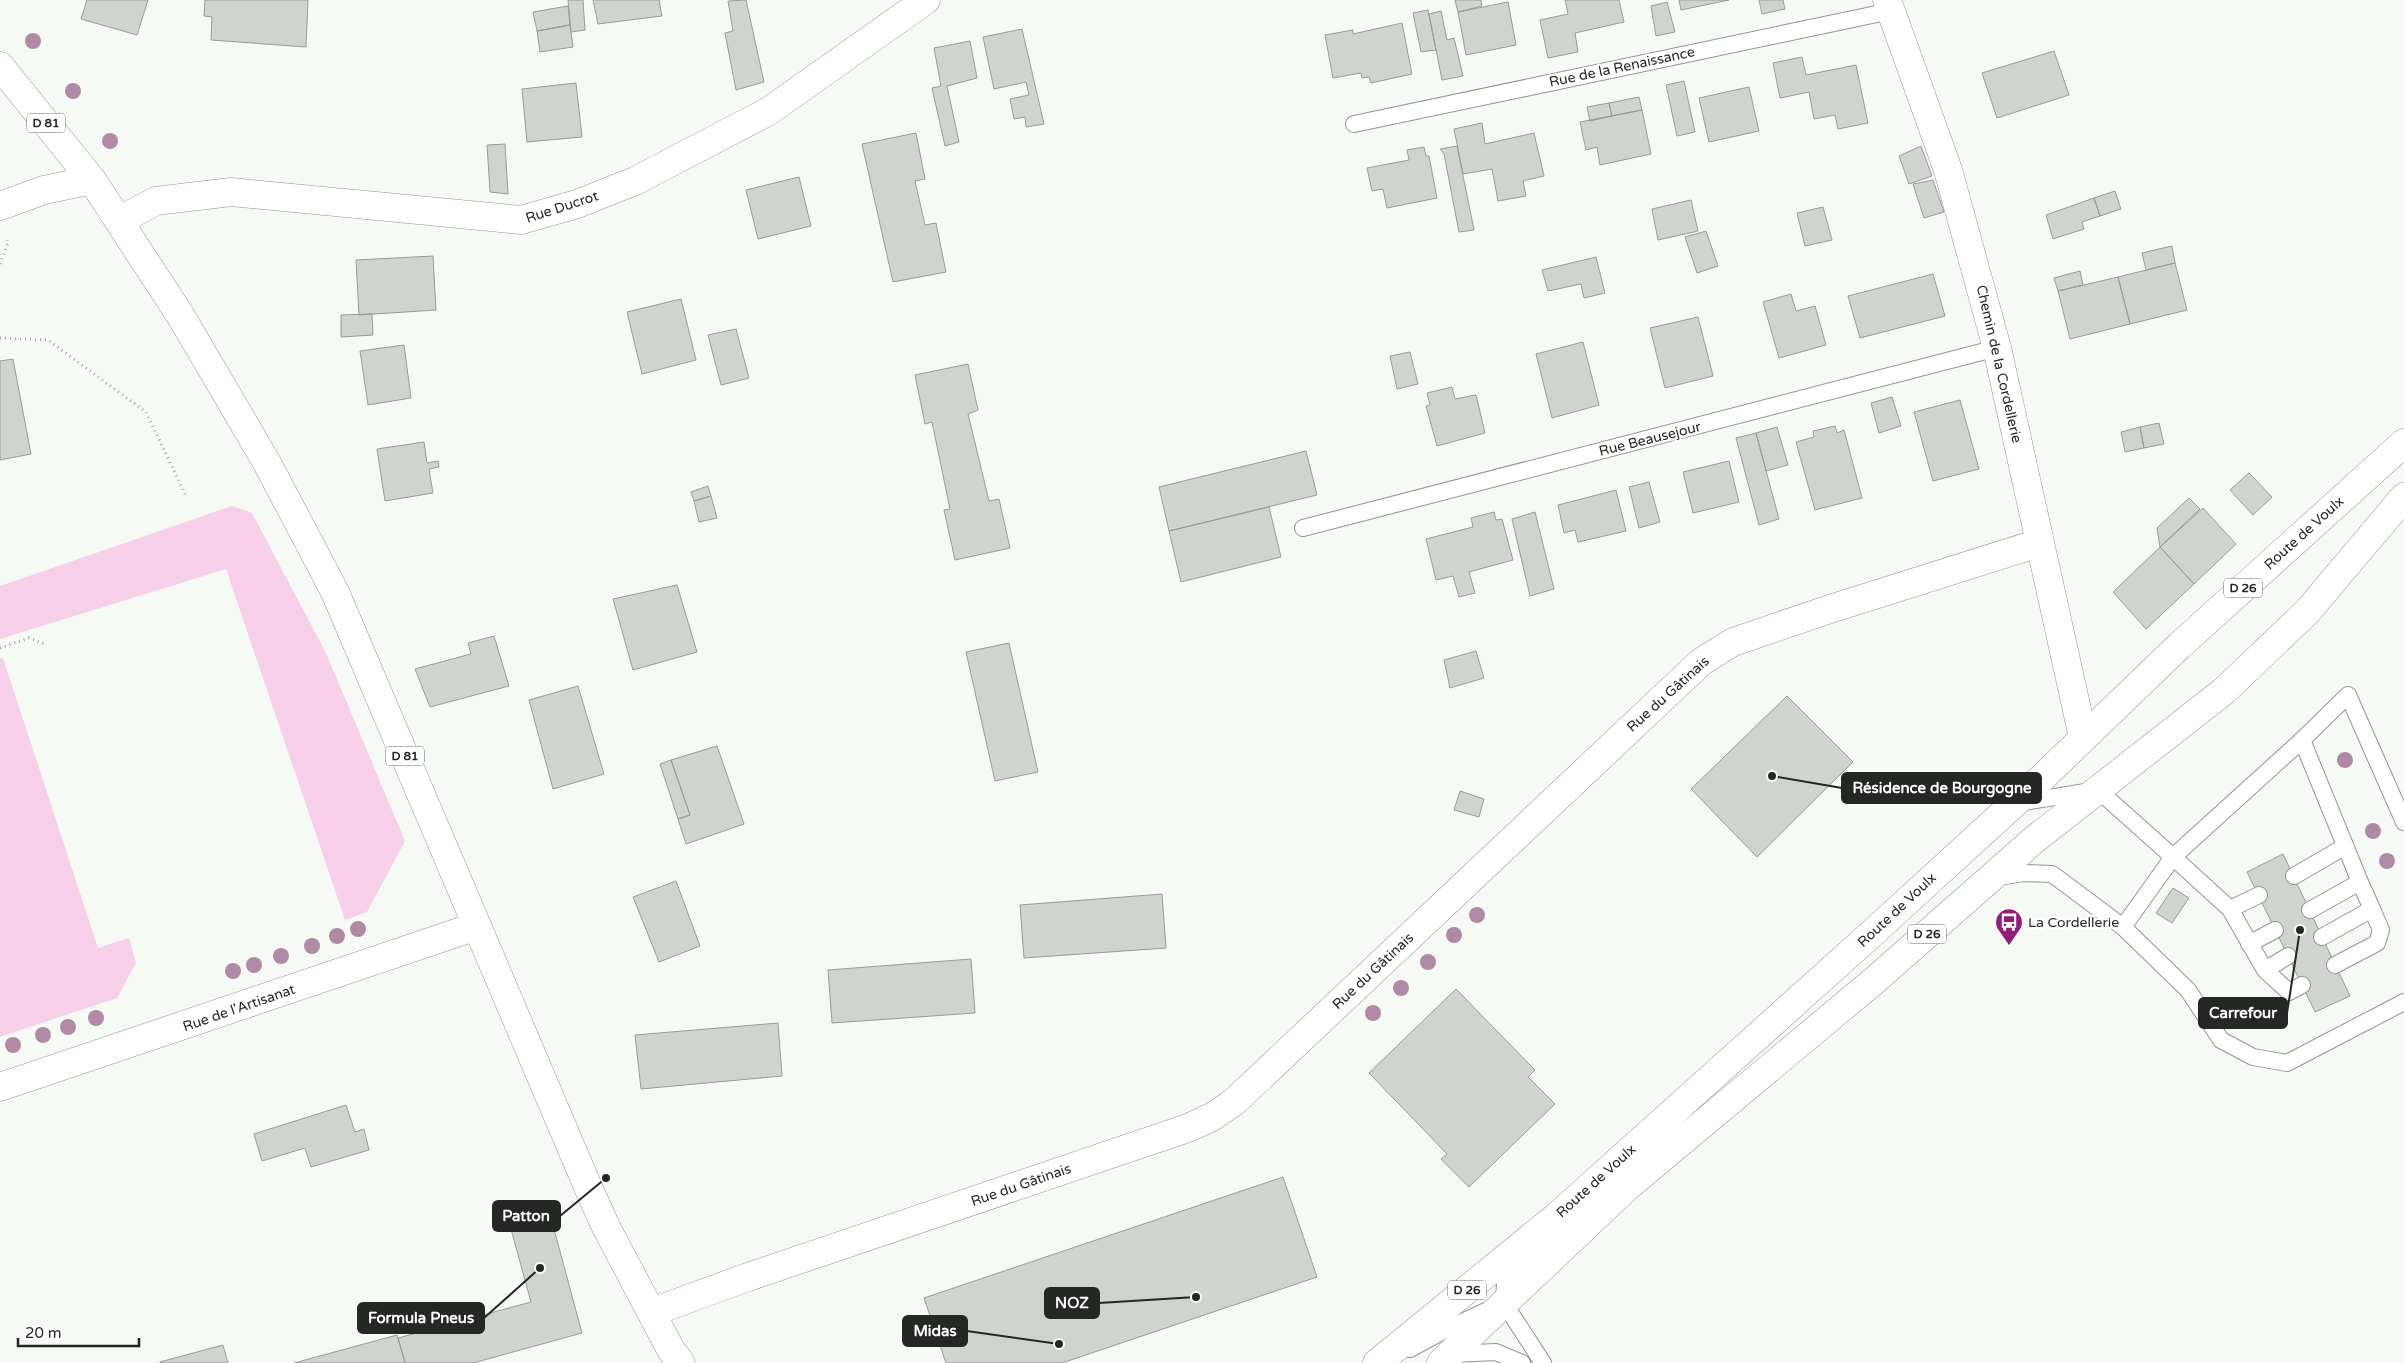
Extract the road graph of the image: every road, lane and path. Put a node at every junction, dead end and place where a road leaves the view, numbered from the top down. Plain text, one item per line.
1 (926, 0) edge
2 (1889, 5) edge
3 (0, 66) edge
4 (1354, 124) dead end
5 (92, 180) junction
6 (0, 206) edge
7 (120, 220) junction
8 (0, 338) edge
9 (1997, 348) junction
10 (2404, 442) edge
11 (186, 496) dead end
12 (2404, 498) edge
13 (1303, 528) dead end
14 (2039, 543) junction
15 (47, 645) dead end
16 (0, 648) edge
17 (2083, 736) junction
18 (2302, 740) junction
19 (2098, 790) junction
20 (2012, 804) junction
21 (2404, 822) edge
22 (2344, 848) junction
23 (2172, 857) junction
24 (2294, 876) dead end
25 (1990, 879) junction
26 (2360, 882) junction
27 (2259, 895) dead end
28 (2372, 908) junction
29 (2230, 909) junction
30 (2310, 910) dead end
31 (477, 926) junction
32 (2123, 927) junction
33 (2275, 930) dead end
34 (2322, 937) dead end
35 (2249, 944) junction
36 (2288, 956) dead end
37 (2335, 965) dead end
38 (2265, 970) junction
39 (2302, 985) dead end
40 (2404, 1002) edge
41 (0, 1087) edge
42 (1556, 1217) junction
43 (1504, 1303) junction
44 (652, 1312) junction
45 (1446, 1358) edge
46 (681, 1363) edge
47 (1377, 1363) edge
48 (1384, 1363) edge
49 (1522, 1363) edge
50 (1542, 1363) edge

1 - 7 main road, Rue Ducrot
2 - 4 lane, Rue de la Renaissance
2 - 9 main road, Chemin de la Cordellerie
3 - 5 main road, D 81
5 - 6 main road
5 - 7 main road, D 81
7 - 31 main road, D 81
8 - 11 path
9 - 13 lane, Rue Beausejour
9 - 14 main road, Chemin de la Cordellerie
10 - 17 main road, Route de Voulx / D 26
12 - 19 main road, Route de Voulx / D 26
14 - 17 main road, Chemin de la Cordellerie
14 - 44 main road, Rue du Gâtinais
15 - 16 path
17 - 20 main road, Route de Voulx / D 26
18 - 21 lane
18 - 22 lane
18 - 23 lane
19 - 20 lane
19 - 23 lane
19 - 25 main road, Route de Voulx / D 26
20 - 42 main road, Route de Voulx / D 26
22 - 24 lane
22 - 26 lane
23 - 29 lane
23 - 32 lane
25 - 32 lane
25 - 43 main road, Route de Voulx / D 26
26 - 28 lane
26 - 30 lane
27 - 29 lane
28 - 34 lane
28 - 37 lane
29 - 35 lane
31 - 41 main road, Rue de l'Artisanat
31 - 44 main road, D 81
32 - 40 lane
33 - 35 lane
35 - 38 lane
36 - 38 lane
38 - 39 lane
42 - 43 lane
42 - 47 main road, Route de Voulx / D 26
43 - 45 main road, Route de Voulx / D 26
43 - 48 lane
43 - 50 lane
44 - 46 main road, D 81
45 - 49 lane

